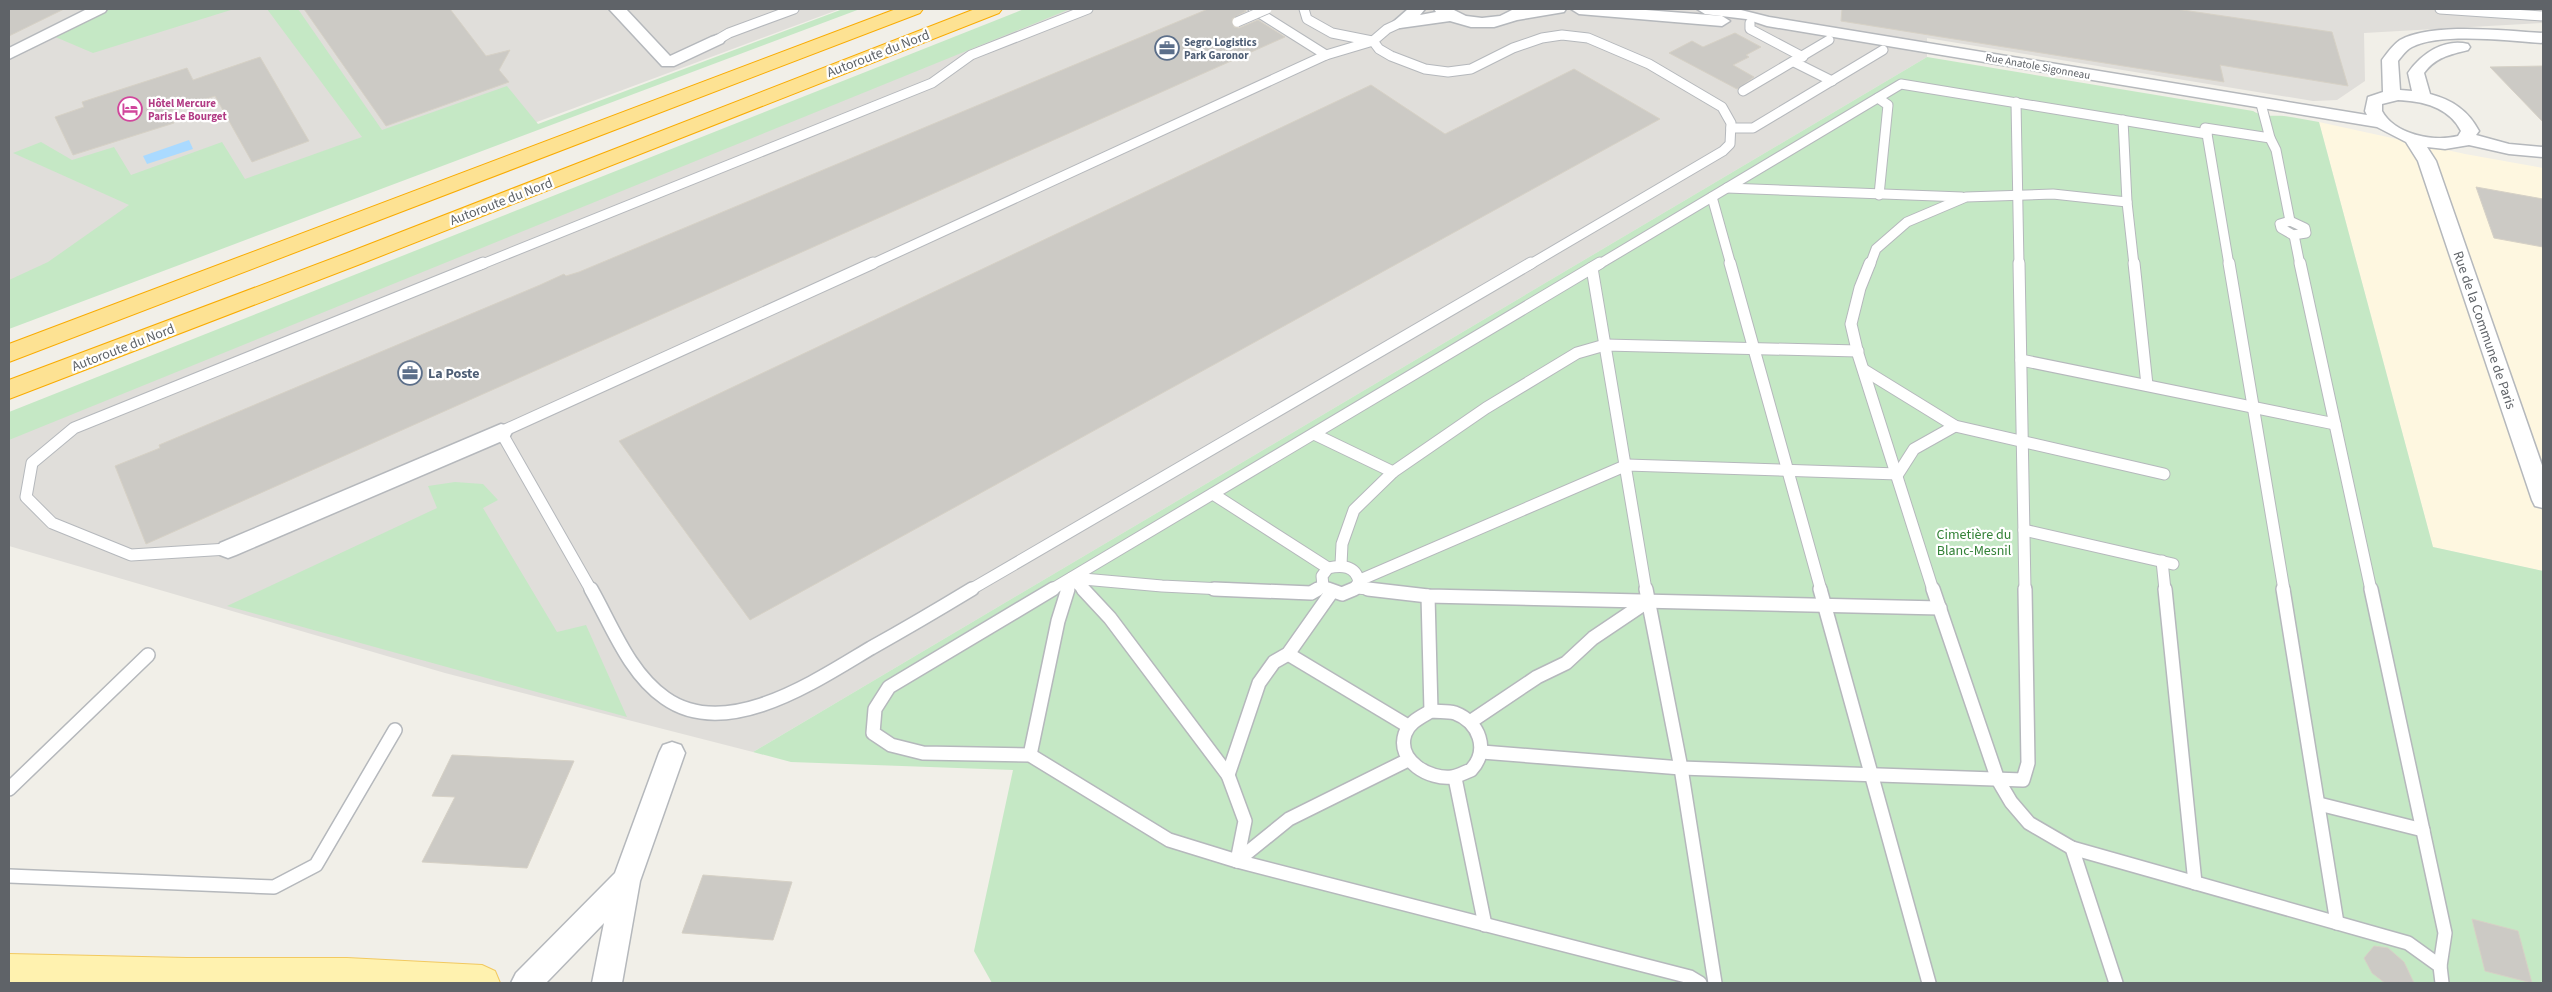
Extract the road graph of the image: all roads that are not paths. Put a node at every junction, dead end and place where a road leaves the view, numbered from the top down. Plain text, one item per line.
1 (99, 9) edge
2 (617, 9) edge
3 (794, 9) edge
4 (913, 9) edge
5 (992, 9) edge
6 (1088, 9) edge
7 (1253, 9) edge
8 (1267, 9) edge
9 (1304, 9) edge
10 (1417, 9) edge
11 (1558, 9) edge
12 (1579, 9) edge
13 (1705, 9) edge
14 (2440, 9) edge
15 (1519, 12) edge
16 (1447, 13) edge
17 (2543, 16) edge
18 (1767, 21) junction
19 (1238, 22) dead end
20 (1400, 22) junction
21 (1750, 23) junction
22 (2543, 38) edge
23 (717, 40) joint
24 (1829, 40) dead end
25 (1373, 41) junction
26 (2543, 45) edge
27 (1882, 50) dead end
28 (9, 54) edge
29 (1326, 55) junction
30 (1803, 57) junction
31 (1794, 62) junction
32 (1832, 81) junction
33 (1742, 91) dead end
34 (2392, 95) junction
35 (2422, 97) junction
36 (1878, 98) junction
37 (2016, 102) junction
38 (2261, 104) junction
39 (2372, 108) junction
40 (2308, 112) junction
41 (2123, 120) junction
42 (2382, 123) junction
43 (1731, 128) junction
44 (2466, 132) junction
45 (2206, 134) junction
46 (2270, 138) junction
47 (2412, 139) junction
48 (2445, 144) junction
49 (2543, 152) edge
50 (2427, 161) junction
51 (1726, 188) junction
52 (1879, 194) junction
53 (2018, 195) junction
54 (1712, 197) junction
55 (1966, 197) junction
56 (2127, 202) junction
57 (1592, 268) junction
58 (1605, 345) junction
59 (1754, 349) junction
60 (1858, 351) junction
61 (9, 353) edge
62 (2021, 360) junction
63 (1864, 370) junction
64 (2147, 385) junction
65 (9, 390) edge
66 (2253, 408) junction
67 (2335, 424) junction
68 (1955, 426) junction
69 (501, 432) junction
70 (1314, 434) junction
71 (2022, 441) junction
72 (1627, 465) junction
73 (1787, 470) junction
74 (1393, 472) junction
75 (1898, 474) junction
76 (2164, 474) dead end
77 (1213, 494) junction
78 (2543, 500) edge
79 (2024, 530) junction
80 (228, 549) joint
81 (1341, 565) junction
82 (1328, 568) junction
83 (1072, 578) junction
84 (1359, 584) junction
85 (1327, 589) junction
86 (1428, 596) junction
87 (1648, 601) junction
88 (1825, 606) junction
89 (1940, 608) junction
90 (1288, 654) junction
91 (148, 655) dead end
92 (1431, 711) junction
93 (1470, 722) junction
94 (1408, 726) junction
95 (395, 730) dead end
96 (1482, 752) junction
97 (672, 753) dead end
98 (1030, 755) junction
99 (1408, 760) junction
100 (1681, 768) junction
101 (1228, 775) junction
102 (1871, 775) junction
103 (1455, 778) junction
104 (1998, 780) junction
105 (9, 789) edge
106 (2319, 804) junction
107 (2423, 830) junction
108 (2072, 848) junction
109 (1237, 861) junction
110 (9, 876) edge
111 (626, 880) junction
112 (2195, 883) junction
113 (2337, 923) junction
114 (1485, 925) junction
115 (2440, 966) junction
116 (9, 970) edge
117 (187, 976) junction
118 (230, 983) edge
119 (482, 983) edge
120 (526, 983) edge
121 (607, 983) edge
122 (1700, 983) edge
123 (1715, 983) edge
124 (1929, 983) edge
125 (2116, 983) edge
126 (2442, 983) edge

1 - 28 street
2 - 23 street
3 - 23 lane
4 - 61 highway, Autoroute du Nord
5 - 65 highway, Autoroute du Nord
6 - 80 lane
7 - 29 lane
8 - 19 lane, bridge
9 - 25 lane
10 - 20 street
11 - 15 street
12 - 21 street, Rue Anatole Sigonneau
13 - 18 street, Rue Anatole Sigonneau
14 - 17 lane
15 - 16 street
16 - 20 street
18 - 21 street, Rue Anatole Sigonneau
18 - 38 street, Rue Anatole Sigonneau
20 - 25 lane
21 - 30 lane
22 - 34 street
24 - 30 lane
25 - 29 lane
25 - 43 lane
26 - 35 street
27 - 32 lane
29 - 69 lane
30 - 31 lane
31 - 32 lane
31 - 33 lane
32 - 43 lane
34 - 35 street, Rue Anatole Sigonneau
34 - 39 street
35 - 44 street, Rue Anatole Sigonneau
36 - 37 lane
36 - 51 lane
36 - 52 lane
37 - 41 lane
37 - 53 lane
38 - 40 street, Rue Anatole Sigonneau
38 - 46 lane
39 - 40 street, Rue Anatole Sigonneau
39 - 42 street, Rue Anatole Sigonneau
40 - 42 street, Rue Anatole Sigonneau
41 - 45 lane
41 - 56 lane
42 - 47 street, Rue Anatole Sigonneau
43 - 69 lane
44 - 48 street, Rue Anatole Sigonneau
44 - 49 street, Rue Anatole Sigonneau
45 - 46 lane
45 - 66 lane
46 - 67 lane
47 - 48 street, Rue Anatole Sigonneau
47 - 50 street, Rue de la Commune de Paris
48 - 50 street
50 - 78 street, Rue de la Commune de Paris
51 - 52 lane
51 - 54 lane
52 - 55 lane
53 - 55 lane
53 - 56 lane
53 - 62 lane
54 - 57 lane
54 - 59 lane
55 - 60 lane
56 - 64 lane
57 - 58 lane
57 - 70 lane
58 - 59 lane
58 - 72 lane
58 - 74 lane
59 - 60 lane
59 - 73 lane
60 - 63 lane
62 - 64 lane
62 - 71 lane
63 - 68 lane
63 - 75 lane
64 - 66 lane
66 - 67 lane
66 - 106 lane
67 - 107 lane
68 - 71 lane
68 - 75 lane
69 - 80 street
70 - 74 lane
70 - 77 lane
71 - 76 lane
71 - 79 lane
72 - 73 lane
72 - 84 lane
72 - 87 lane
73 - 75 lane
73 - 88 lane
74 - 81 lane
75 - 89 lane
77 - 82 lane
77 - 83 lane
79 - 104 lane
79 - 112 lane
81 - 82 lane
81 - 84 lane
82 - 85 lane
83 - 85 lane
83 - 98 lane
83 - 98 lane
83 - 101 lane
84 - 85 lane
84 - 86 lane
85 - 90 lane
86 - 87 lane
86 - 92 lane
87 - 88 lane
87 - 93 lane
87 - 100 lane
88 - 89 lane
88 - 102 lane
89 - 104 lane
90 - 94 lane
90 - 101 lane
91 - 105 lane
92 - 93 lane
92 - 94 lane
93 - 96 lane
94 - 99 lane
95 - 110 lane
96 - 100 lane
96 - 103 lane
97 - 111 street
98 - 109 lane
99 - 103 lane
99 - 109 lane
100 - 102 lane
100 - 123 lane
101 - 109 lane
102 - 104 lane
102 - 124 lane
103 - 114 lane
104 - 108 lane
106 - 107 lane
106 - 113 lane
107 - 115 lane
108 - 112 lane
108 - 125 lane
109 - 114 lane
111 - 120 street
111 - 121 street
112 - 113 lane
113 - 115 lane
114 - 122 lane
115 - 126 lane
116 - 117 main road
117 - 118 main road
117 - 119 main road

